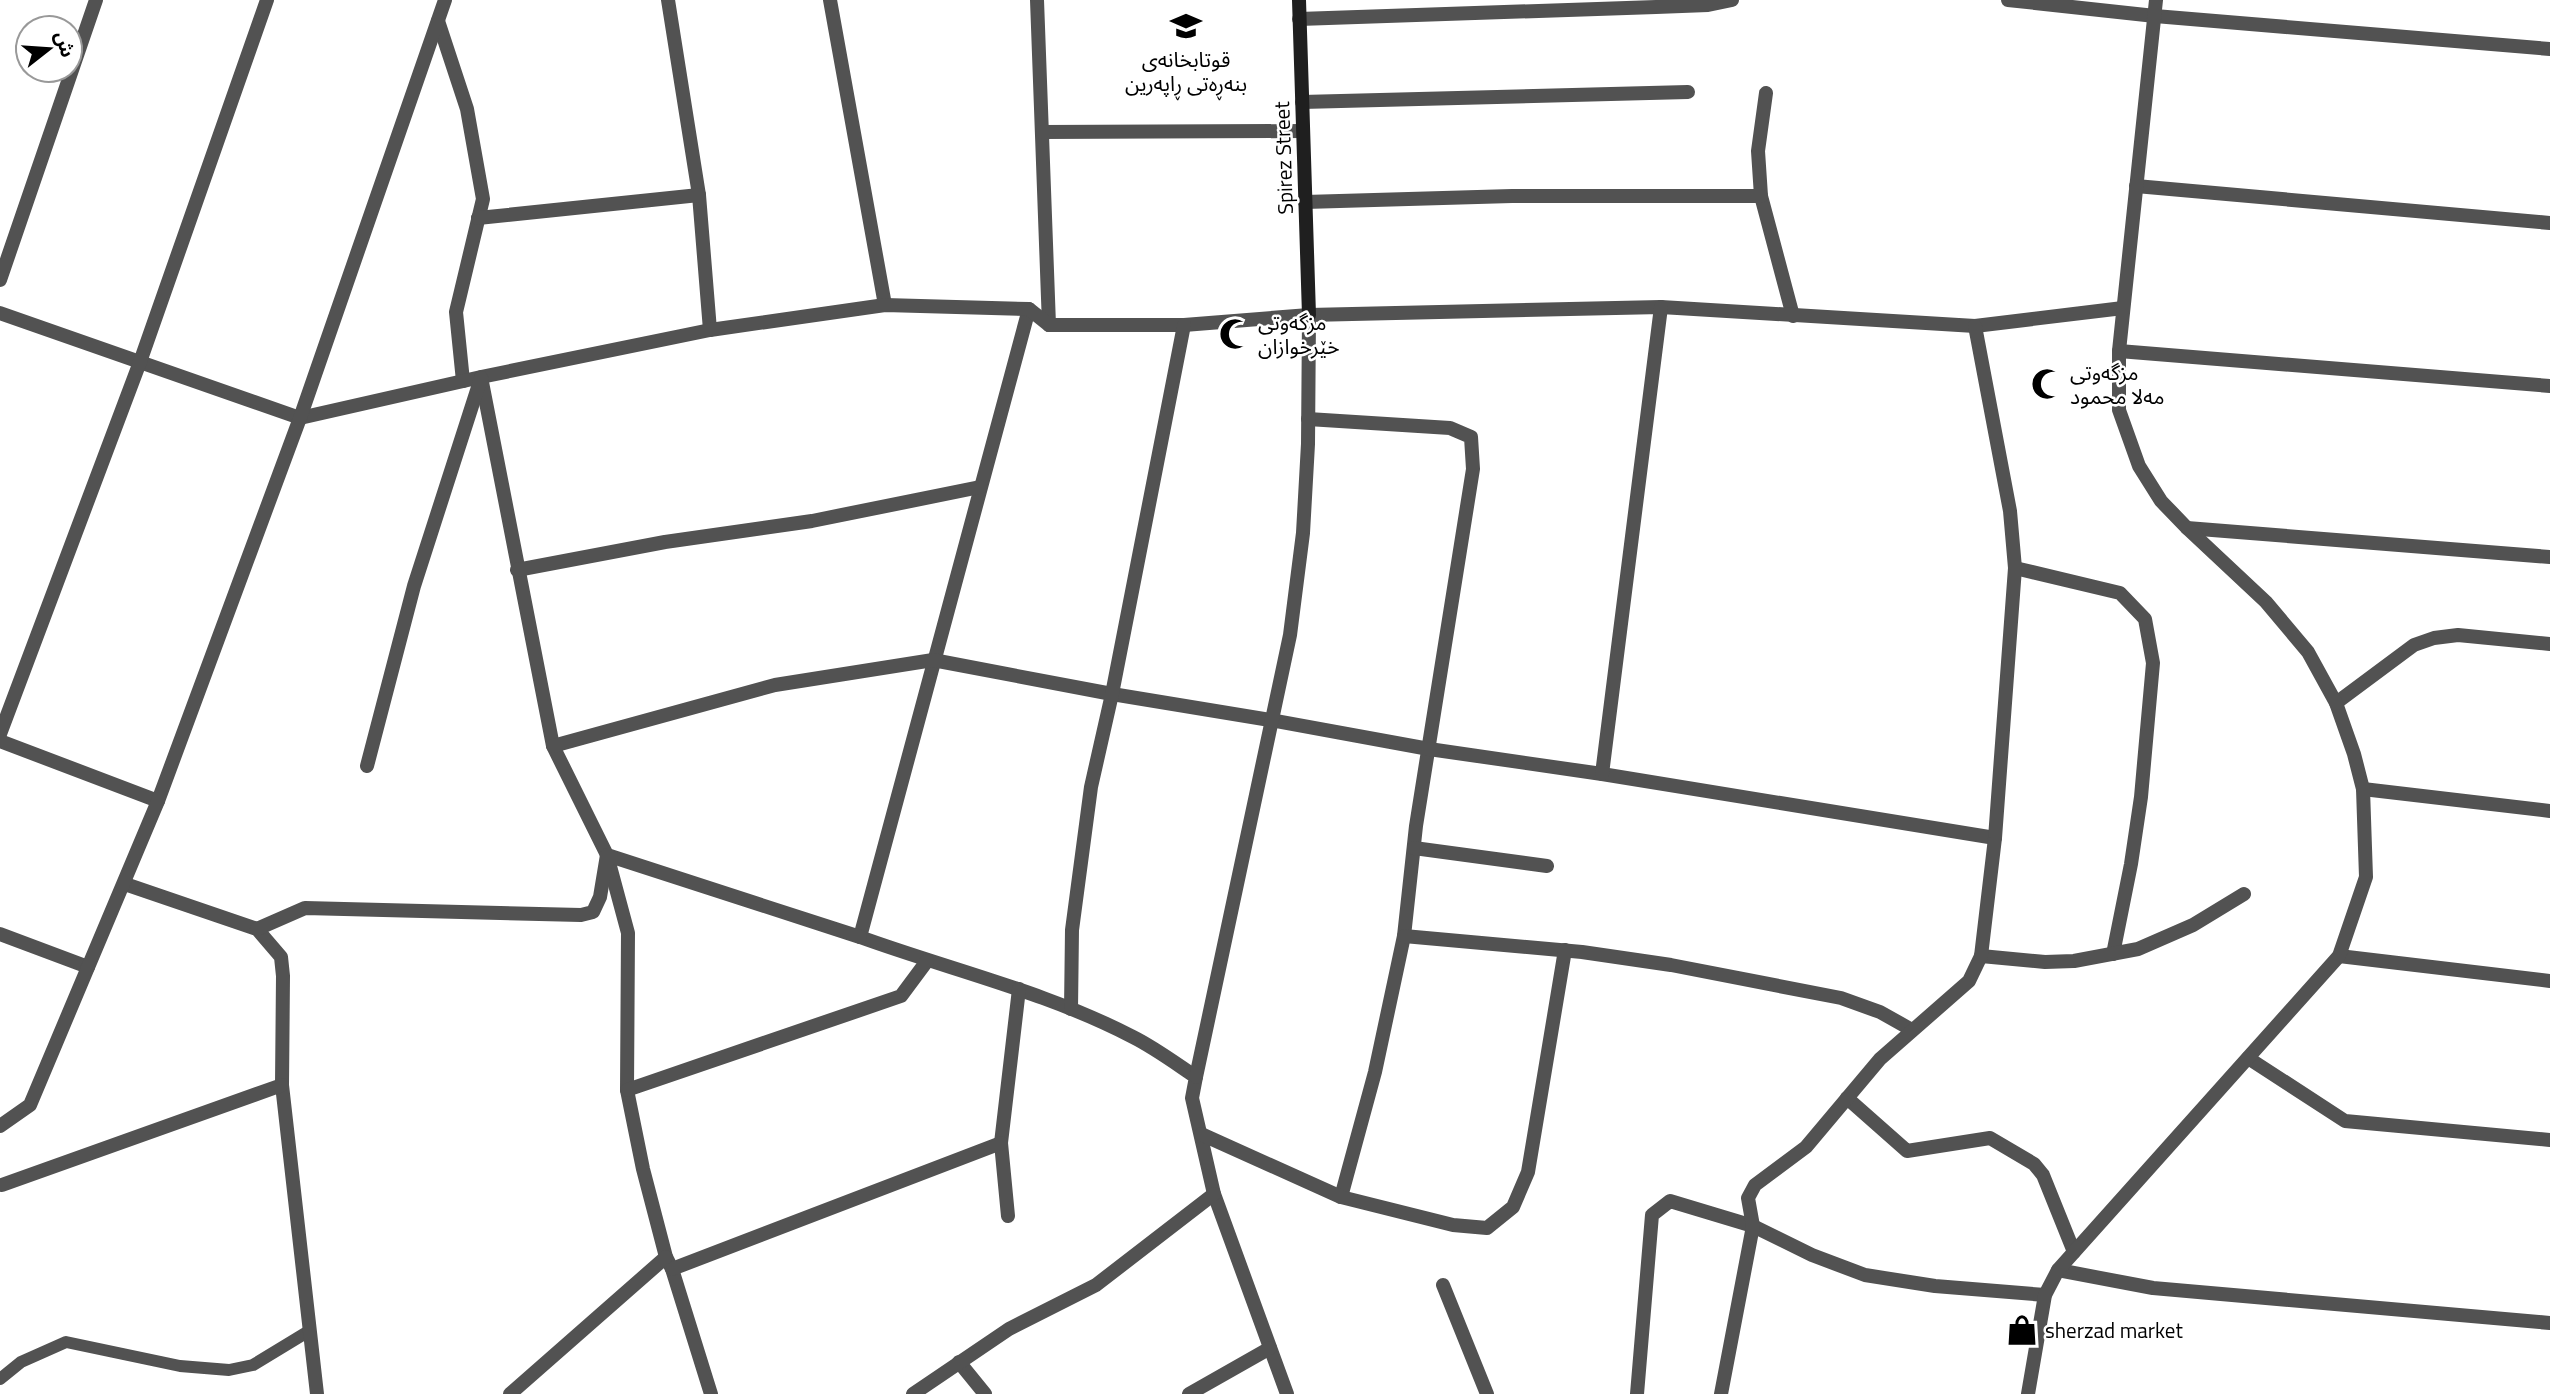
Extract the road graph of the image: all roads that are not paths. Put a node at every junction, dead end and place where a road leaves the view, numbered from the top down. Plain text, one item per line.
1 (96, 0) edge
2 (268, 0) edge
3 (445, 0) edge
4 (668, 0) edge
5 (830, 0) edge
6 (1037, 0) edge
7 (1299, 0) edge
8 (1732, 0) edge
9 (2008, 0) edge
10 (2156, 0) edge
11 (2155, 16) junction
12 (1299, 19) junction
13 (438, 21) junction
14 (2550, 49) edge
15 (1688, 92) dead end
16 (1766, 93) dead end
17 (1302, 102) junction
18 (1303, 131) junction
19 (1042, 132) junction
20 (2136, 186) junction
21 (699, 195) junction
22 (1761, 196) junction
23 (1305, 202) junction
24 (478, 218) junction
25 (2550, 223) edge
26 (0, 280) edge
27 (885, 305) junction
28 (1661, 307) junction
29 (2123, 308) junction
30 (1029, 309) junction
31 (0, 313) edge
32 (1309, 315) junction
33 (1793, 316) junction
34 (1049, 325) junction
35 (1184, 325) junction
36 (1975, 327) junction
37 (710, 330) junction
38 (2119, 351) junction
39 (140, 362) junction
40 (481, 377) junction
41 (463, 381) junction
42 (2550, 386) edge
43 (300, 418) junction
44 (1308, 419) junction
45 (980, 486) junction
46 (2187, 528) junction
47 (2550, 557) edge
48 (2015, 568) junction
49 (517, 570) junction
50 (2550, 644) edge
51 (933, 660) junction
52 (1112, 694) junction
53 (2336, 702) junction
54 (1270, 720) junction
55 (0, 734) edge
56 (0, 741) edge
57 (553, 746) junction
58 (1429, 749) junction
59 (368, 766) dead end
60 (1602, 774) junction
61 (2363, 789) junction
62 (158, 801) junction
63 (2550, 811) edge
64 (1995, 838) junction
65 (1414, 848) junction
66 (607, 855) junction
67 (1547, 866) dead end
68 (125, 884) junction
69 (2244, 894) dead end
70 (257, 929) junction
71 (0, 934) edge
72 (1404, 936) junction
73 (860, 937) junction
74 (1565, 950) junction
75 (2113, 954) junction
76 (1981, 956) junction
77 (2339, 956) junction
78 (927, 961) junction
79 (88, 967) junction
80 (2550, 982) edge
81 (1019, 989) junction
82 (1071, 1009) junction
83 (1912, 1030) junction
84 (2248, 1058) junction
85 (1196, 1077) junction
86 (282, 1085) junction
87 (627, 1090) junction
88 (1847, 1098) junction
89 (0, 1126) edge
90 (1201, 1134) junction
91 (2550, 1140) edge
92 (1001, 1143) junction
93 (2, 1185) edge
94 (1214, 1194) junction
95 (1341, 1196) junction
96 (1008, 1216) dead end
97 (1753, 1226) junction
98 (2074, 1252) junction
99 (669, 1263) junction
100 (2058, 1269) junction
101 (1443, 1285) dead end
102 (2045, 1295) junction
103 (2550, 1323) edge
104 (309, 1331) junction
105 (1270, 1348) junction
106 (959, 1362) junction
107 (0, 1379) edge
108 (317, 1394) edge
109 (510, 1394) edge
110 (711, 1394) edge
111 (913, 1394) edge
112 (985, 1394) edge
113 (1189, 1394) edge
114 (1287, 1394) edge
115 (1487, 1394) edge
116 (1637, 1394) edge
117 (1721, 1394) edge
118 (2028, 1394) edge

1 - 26 street
2 - 39 street
3 - 13 street
4 - 21 street
5 - 27 street
6 - 19 street
7 - 12 main road, Spirez Street
8 - 12 street
9 - 11 street
10 - 11 street
11 - 14 street
11 - 20 street
12 - 17 main road, Spirez Street
13 - 24 street
13 - 43 street
15 - 17 street
16 - 22 street
17 - 18 main road, Spirez Street
18 - 19 street
18 - 23 main road, Spirez Street
19 - 34 street
20 - 25 street
20 - 29 street
21 - 24 street
21 - 37 street
22 - 23 street
22 - 33 street
23 - 32 main road, Spirez Street
24 - 41 street
27 - 30 street
27 - 37 street
28 - 32 street
28 - 33 street
28 - 60 street
29 - 36 street
29 - 38 street
30 - 34 street
30 - 45 street
31 - 39 street
32 - 35 street
32 - 44 street
33 - 36 street
34 - 35 street
35 - 52 street
36 - 48 street
37 - 40 street
38 - 42 street
38 - 46 street
39 - 43 street
39 - 55 street
40 - 41 street
40 - 49 street
40 - 59 street
41 - 43 street
43 - 62 street
44 - 54 street
44 - 58 street
45 - 49 street
45 - 51 street
46 - 47 street
46 - 53 street
48 - 64 street
48 - 75 street
49 - 57 street
50 - 53 street
51 - 52 street
51 - 57 street
51 - 73 street
52 - 54 street
52 - 82 street
53 - 61 street
54 - 58 street
54 - 85 street
56 - 62 street
57 - 66 street
58 - 60 street
58 - 65 street
60 - 64 street
61 - 63 street
61 - 77 street
62 - 68 street
64 - 76 street
65 - 67 street
65 - 72 street
66 - 70 street
66 - 73 street
66 - 87 street
68 - 70 street
68 - 79 street
69 - 75 street
70 - 86 street
71 - 79 street
72 - 74 street
72 - 95 street
73 - 78 street
74 - 83 street
74 - 95 street
75 - 76 street
76 - 83 street
77 - 80 street
77 - 84 street
78 - 81 street
78 - 87 street
79 - 89 street
81 - 82 street
81 - 92 street
82 - 85 street
83 - 88 street
84 - 91 street
84 - 98 street
85 - 90 street
86 - 93 street
86 - 104 street
87 - 99 street
88 - 97 street
88 - 98 street
90 - 94 street
90 - 95 street
92 - 96 street
92 - 99 street
94 - 105 street
94 - 106 street
97 - 102 street
97 - 116 street
97 - 117 street
98 - 100 street
99 - 109 street
99 - 110 street
100 - 102 street
100 - 103 street
101 - 115 street
102 - 118 street
104 - 107 lane
104 - 108 street
105 - 113 street
105 - 114 street
106 - 111 street
106 - 112 street

